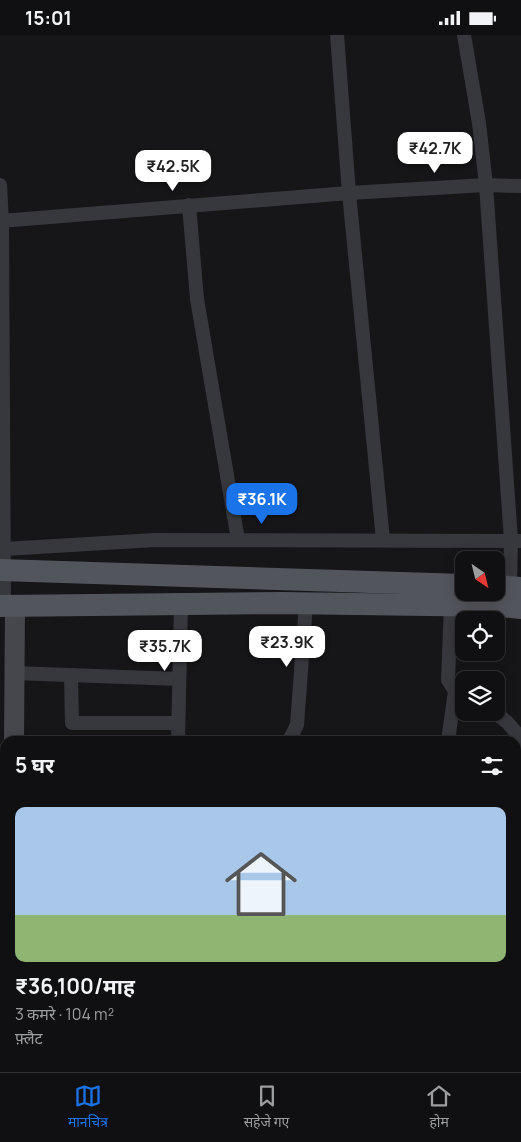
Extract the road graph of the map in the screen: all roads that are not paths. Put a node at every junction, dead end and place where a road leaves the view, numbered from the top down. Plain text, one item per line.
1 (337, 35) edge
2 (464, 35) edge
3 (0, 185) edge
4 (486, 185) junction
5 (521, 186) edge
6 (350, 193) junction
7 (189, 205) junction
8 (1, 221) edge
9 (238, 540) junction
10 (383, 540) junction
11 (516, 540) edge
12 (3, 563) edge
13 (455, 585) edge
14 (509, 587) edge
15 (306, 603) junction
16 (181, 604) junction
17 (450, 605) junction
18 (6, 606) edge
19 (521, 608) edge
20 (14, 673) junction
21 (71, 675) junction
22 (179, 679) junction
23 (455, 688) edge
24 (455, 710) edge
25 (505, 720) edge
26 (178, 723) junction
27 (14, 736) edge
28 (178, 736) edge
29 (292, 736) edge
30 (449, 736) edge
31 (519, 736) edge

1 - 6 street
2 - 4 street
3 - 8 street
4 - 5 street
4 - 6 street
4 - 11 street
6 - 7 street
6 - 10 street
7 - 8 street
7 - 9 street
8 - 12 street
9 - 10 street
9 - 12 street
10 - 11 street
11 - 14 street
12 - 13 main road
12 - 18 street
15 - 16 main road
15 - 17 main road
15 - 29 street
16 - 18 main road
16 - 22 street
17 - 19 main road
17 - 23 street
18 - 20 street
20 - 21 street
20 - 27 street
21 - 22 street
21 - 26 street
22 - 26 street
24 - 30 street
25 - 31 street
26 - 28 street

